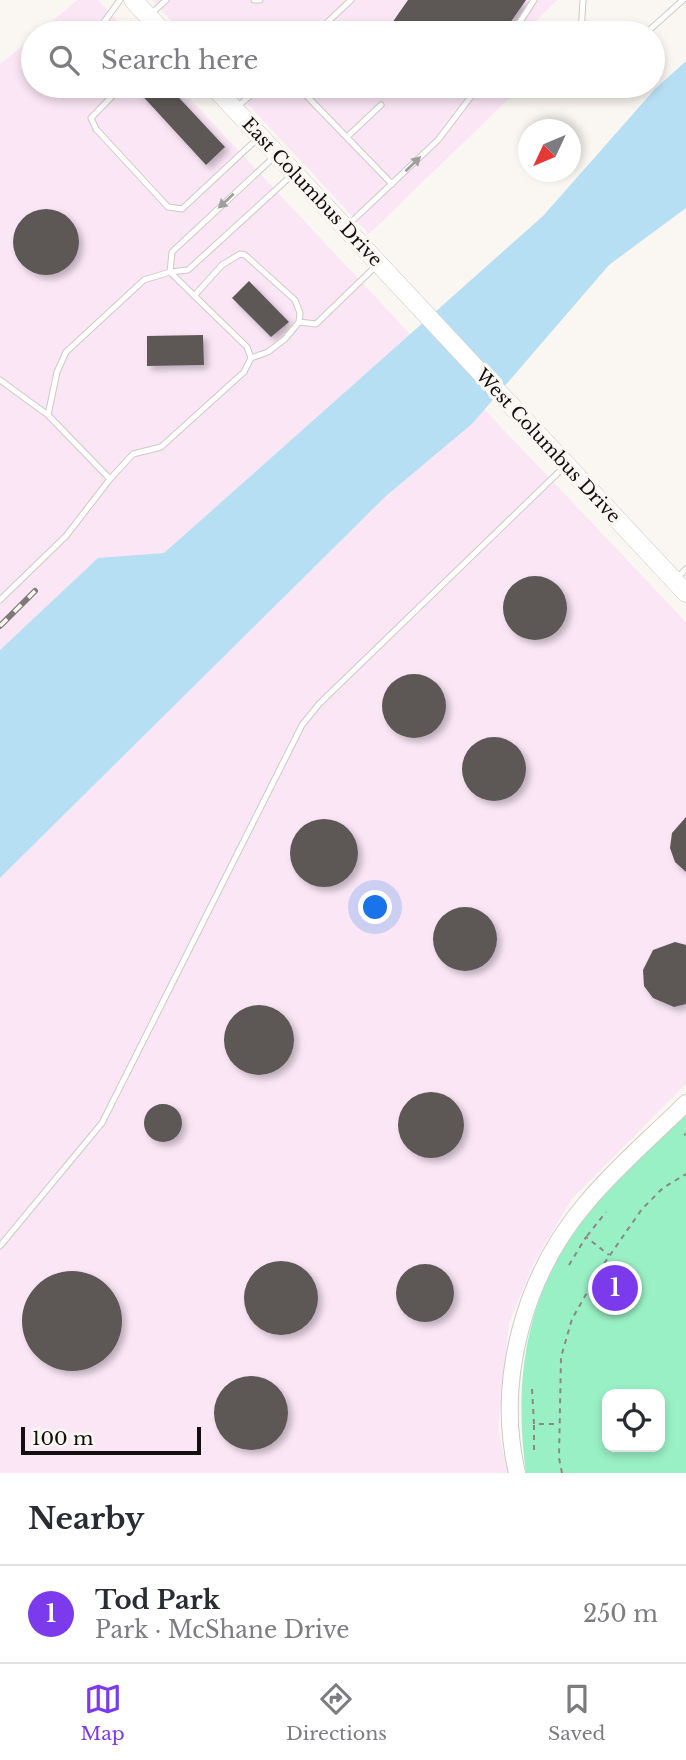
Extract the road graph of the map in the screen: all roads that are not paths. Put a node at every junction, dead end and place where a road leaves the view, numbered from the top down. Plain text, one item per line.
1 (120, 0) edge
2 (133, 0) edge
3 (166, 0) edge
4 (254, 0) edge
5 (260, 0) edge
6 (351, 0) edge
7 (534, 0) edge
8 (583, 0) edge
9 (683, 0) edge
10 (105, 21) edge
11 (150, 21) edge
12 (157, 21) edge
13 (329, 21) edge
14 (521, 21) edge
15 (582, 21) edge
16 (659, 21) edge
17 (110, 98) edge
18 (224, 98) edge
19 (248, 98) edge
20 (309, 98) edge
21 (470, 98) edge
22 (381, 105) dead end
23 (234, 110) junction
24 (260, 136) junction
25 (347, 137) junction
26 (277, 155) junction
27 (294, 174) junction
28 (392, 184) junction
29 (346, 228) junction
30 (379, 263) junction
31 (170, 272) junction
32 (194, 296) junction
33 (410, 299) joint
34 (299, 322) junction
35 (251, 358) junction
36 (0, 380) edge
37 (48, 415) junction
38 (565, 465) junction
39 (110, 479) junction
40 (682, 581) edge
41 (0, 600) edge
42 (686, 1103) edge
43 (0, 1246) edge
44 (517, 1473) edge

1 - 10 lane
2 - 11 main road
3 - 12 lane
4 - 5 lane
6 - 13 lane
7 - 14 lane
8 - 15 lane
9 - 16 lane
17 - 24 lane
18 - 23 main road, East Columbus Drive
19 - 23 lane
20 - 25 lane
28 -> 21 lane
22 - 25 lane
23 - 24 main road, East Columbus Drive
24 - 26 main road, East Columbus Drive
25 - 28 lane
26 - 27 main road, East Columbus Drive
26 -> 31 lane
27 - 29 main road, East Columbus Drive
27 - 31 lane
28 - 29 lane
29 - 30 main road, East Columbus Drive
30 - 33 main road, East Columbus Drive
30 - 34 lane
31 - 32 lane
31 - 37 lane
32 - 34 lane
32 - 35 lane
33 - 38 main road, West Columbus Drive
34 - 35 lane
35 - 39 lane
36 - 37 lane
37 - 39 lane
38 - 40 main road, West Columbus Drive
38 - 43 lane
39 - 41 lane
42 - 44 street

